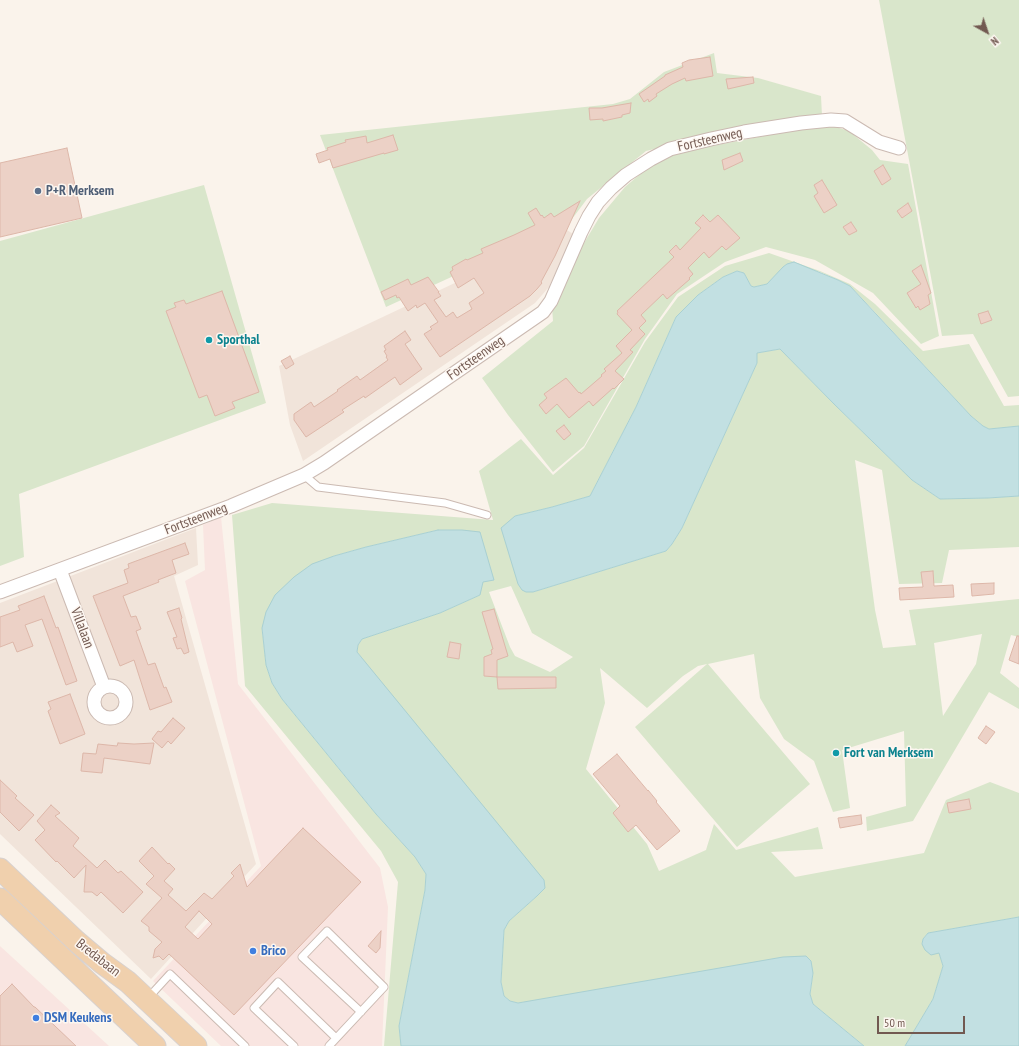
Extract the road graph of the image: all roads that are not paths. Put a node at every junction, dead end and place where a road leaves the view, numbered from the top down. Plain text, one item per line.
1 (899, 148) dead end
2 (304, 476) junction
3 (487, 515) dead end
4 (60, 570) junction
5 (0, 592) edge
6 (104, 687) dead end
7 (0, 869) edge
8 (0, 899) edge
9 (146, 999) junction
10 (361, 1012) junction
11 (181, 1031) junction
12 (336, 1038) junction
13 (156, 1046) edge
14 (196, 1046) edge
15 (245, 1046) edge
16 (294, 1046) edge
17 (329, 1046) edge

1 - 2 street, Fortsteenweg
2 - 3 lane
2 - 4 street, Fortsteenweg
4 - 5 street, Fortsteenweg
4 - 6 street, Villalaan
7 - 9 main road, Bredabaan
8 - 13 main road, Bredabaan
9 - 11 main road, Bredabaan
9 - 15 lane
10 - 10 lane
10 - 12 lane
11 - 13 main road
11 - 14 main road, Bredabaan
12 - 16 lane
12 - 17 lane

